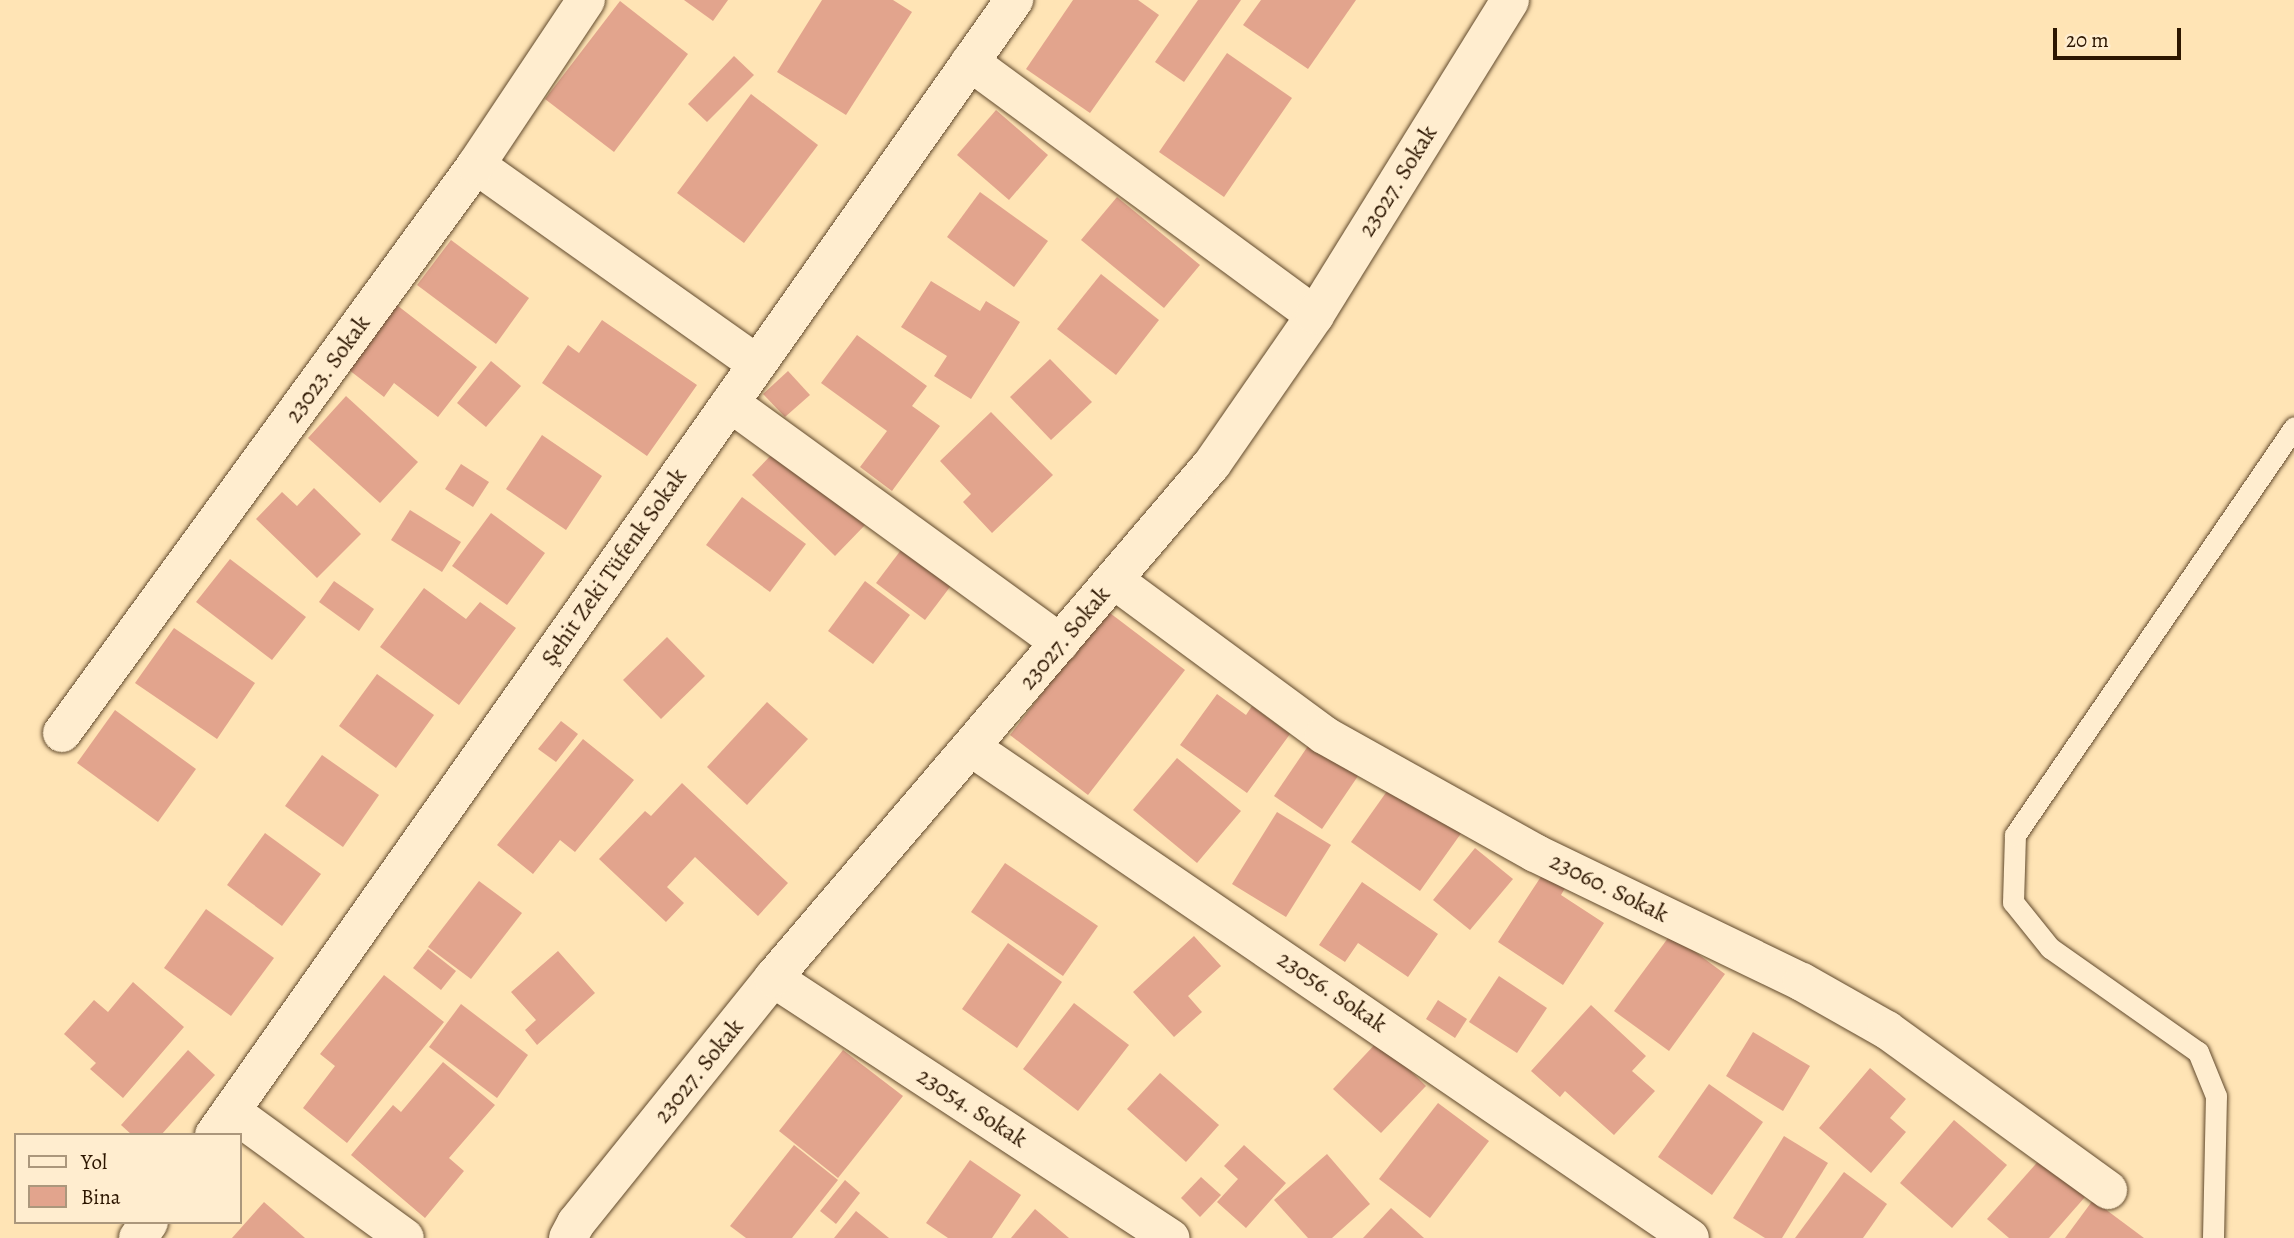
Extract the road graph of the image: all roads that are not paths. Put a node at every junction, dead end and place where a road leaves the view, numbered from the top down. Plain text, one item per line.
1 (586, 0) edge
2 (1014, 0) edge
3 (1510, 0) edge
4 (970, 62) junction
5 (476, 165) junction
6 (1315, 315) junction
7 (757, 364) junction
8 (730, 403) junction
9 (2294, 428) edge
10 (1114, 580) junction
11 (1060, 643) junction
12 (62, 733) dead end
13 (972, 748) junction
14 (774, 978) junction
15 (223, 1123) edge
16 (239, 1133) edge
17 (242, 1135) edge
18 (2108, 1190) dead end
19 (583, 1233) edge
20 (405, 1238) edge
21 (1171, 1238) edge
22 (1690, 1238) edge
23 (2213, 1238) edge

1 - 5 street, 23023. Sokak
2 - 4 street, Şehit Zeki Tüfenk Sokak
3 - 6 street, 23027. Sokak
4 - 6 street
4 - 7 street, Şehit Zeki Tüfenk Sokak
5 - 7 street
5 - 12 street, 23023. Sokak
6 - 10 street, 23027. Sokak
7 - 8 street, Şehit Zeki Tüfenk Sokak
8 - 11 street
8 - 15 street, Şehit Zeki Tüfenk Sokak
9 - 23 lane
10 - 11 street, 23027. Sokak
10 - 18 street, 23060. Sokak
11 - 13 street, 23027. Sokak
13 - 14 street, 23027. Sokak
13 - 22 street, 23056. Sokak
14 - 19 street, 23027. Sokak
14 - 21 street, 23054. Sokak
15 - 16 street
17 - 20 street

